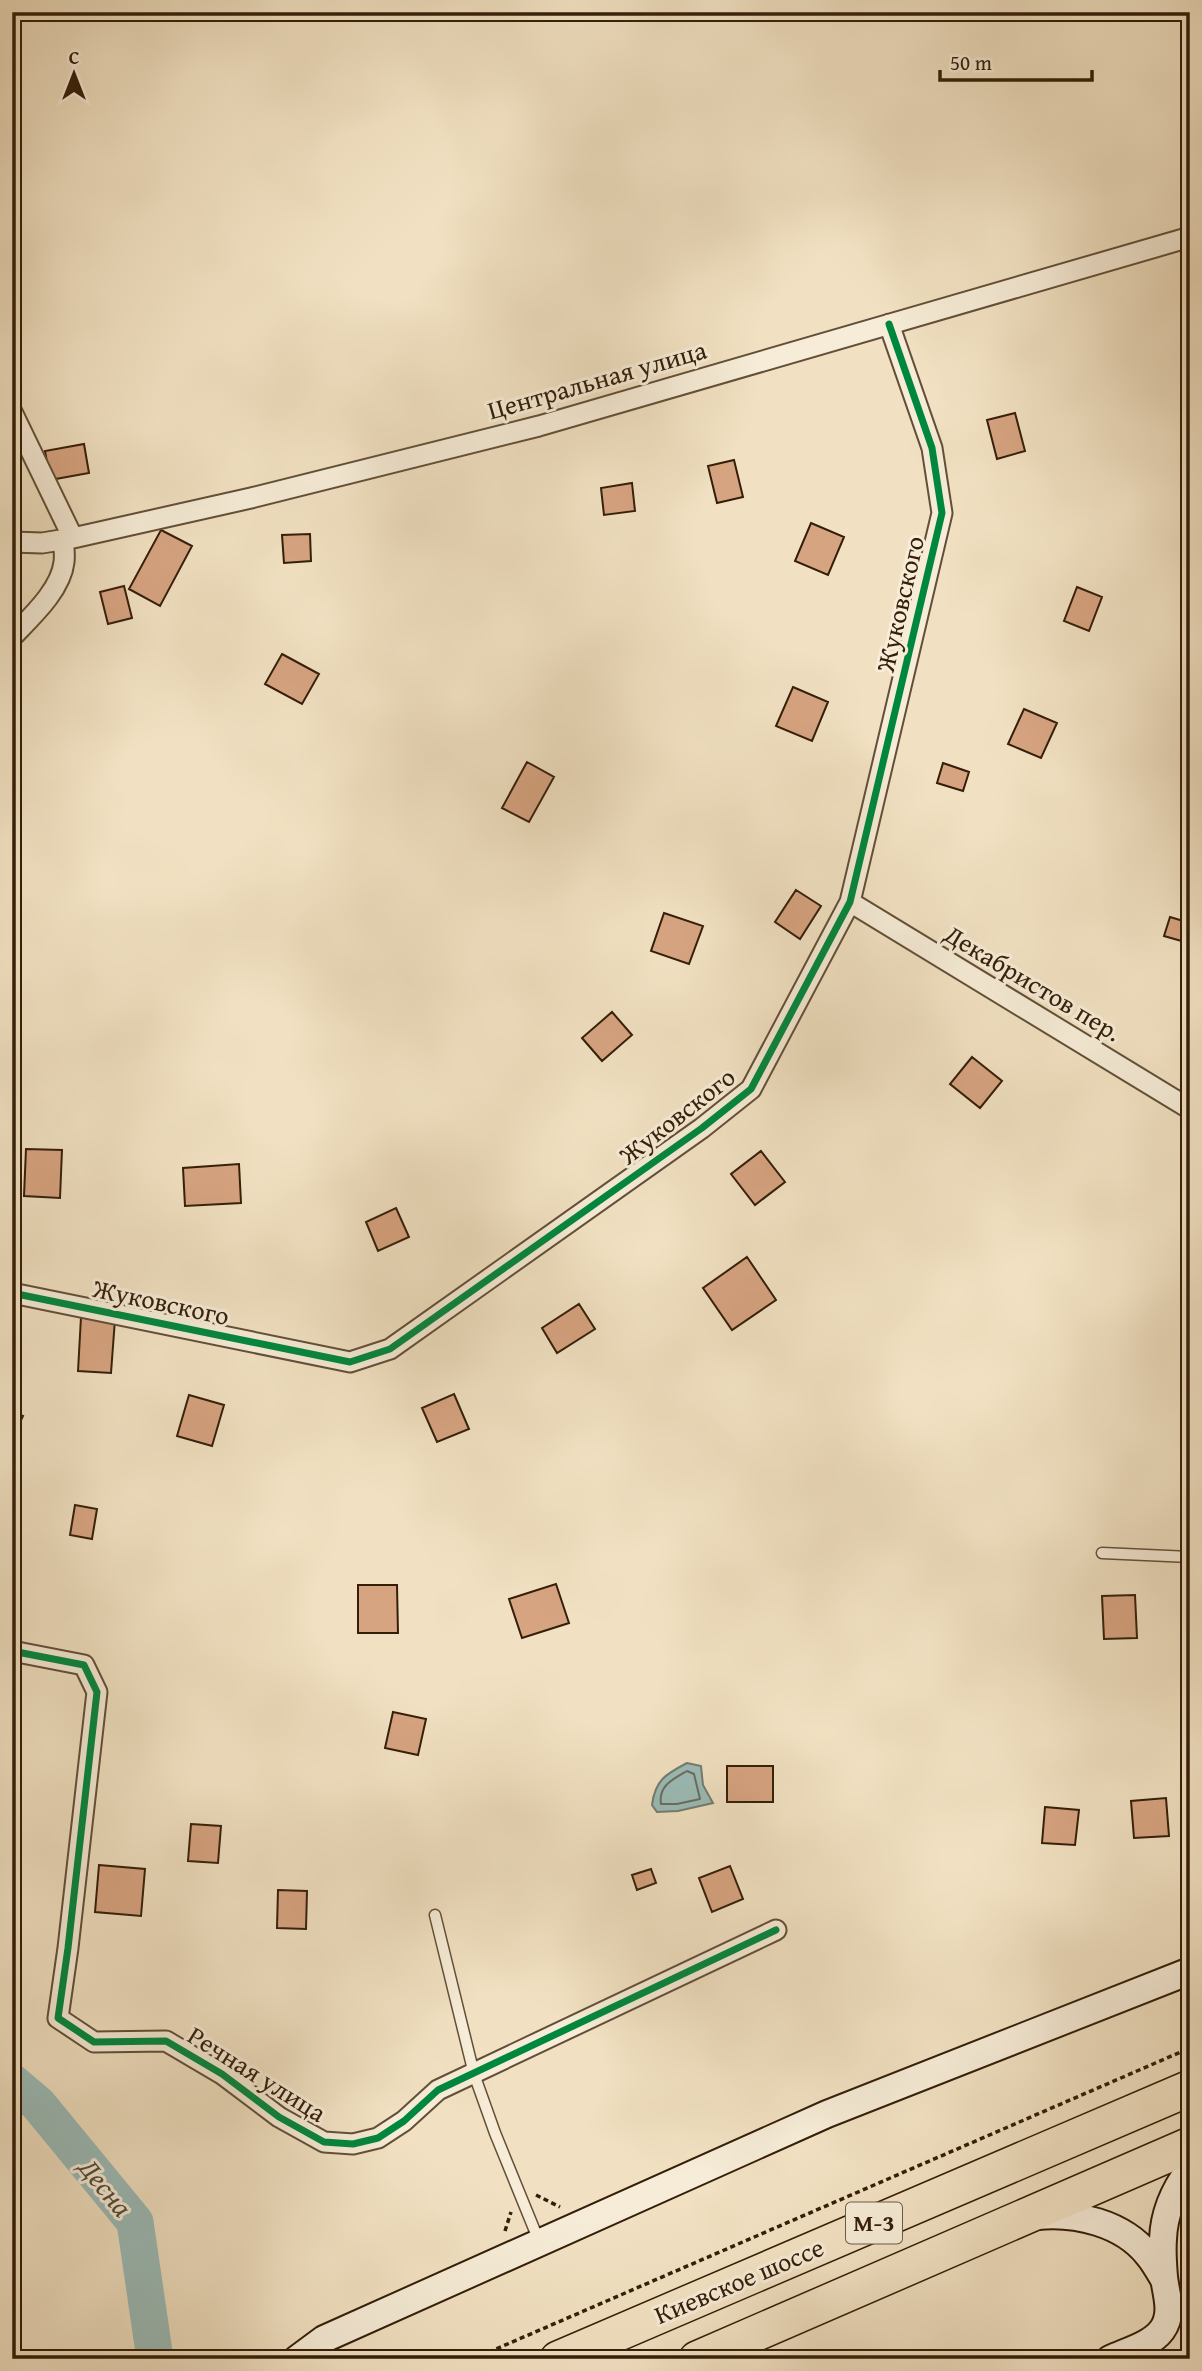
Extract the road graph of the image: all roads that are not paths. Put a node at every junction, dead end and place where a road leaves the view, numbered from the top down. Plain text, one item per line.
1 (1190, 237) edge
2 (889, 324) junction
3 (12, 412) edge
4 (68, 538) junction
5 (12, 542) edge
6 (12, 636) edge
7 (850, 902) junction
8 (1190, 1108) edge
9 (12, 1293) edge
10 (1102, 1553) dead end
11 (1190, 1558) edge
12 (12, 1651) edge
13 (435, 1915) dead end
14 (776, 1930) dead end
15 (1190, 1971) edge
16 (474, 2074) junction
17 (1190, 2088) edge
18 (1190, 2145) edge
19 (1190, 2168) edge
20 (1018, 2219) junction
21 (540, 2242) junction
22 (1164, 2280) junction
23 (297, 2359) edge
24 (558, 2359) edge
25 (697, 2359) edge
26 (1110, 2359) edge

1 - 2 street, Центральная улица
2 - 4 street, Центральная улица
2 - 7 street, Жуковского
3 - 4 street
4 - 5 street, Центральная улица
4 - 6 street
7 - 8 street, Декабристов пер.
7 - 9 street, Жуковского
10 - 11 lane
12 - 16 street, Речная улица
13 - 16 lane
14 - 16 street, Речная улица
15 - 21 street
16 - 21 lane
17 - 24 highway, Киевское шоссе / М-3
18 - 20 highway, Киевское шоссе / М-3
19 - 22 street
20 - 22 street
20 - 25 highway, Киевское шоссе / М-3
21 - 23 street
22 - 26 street

